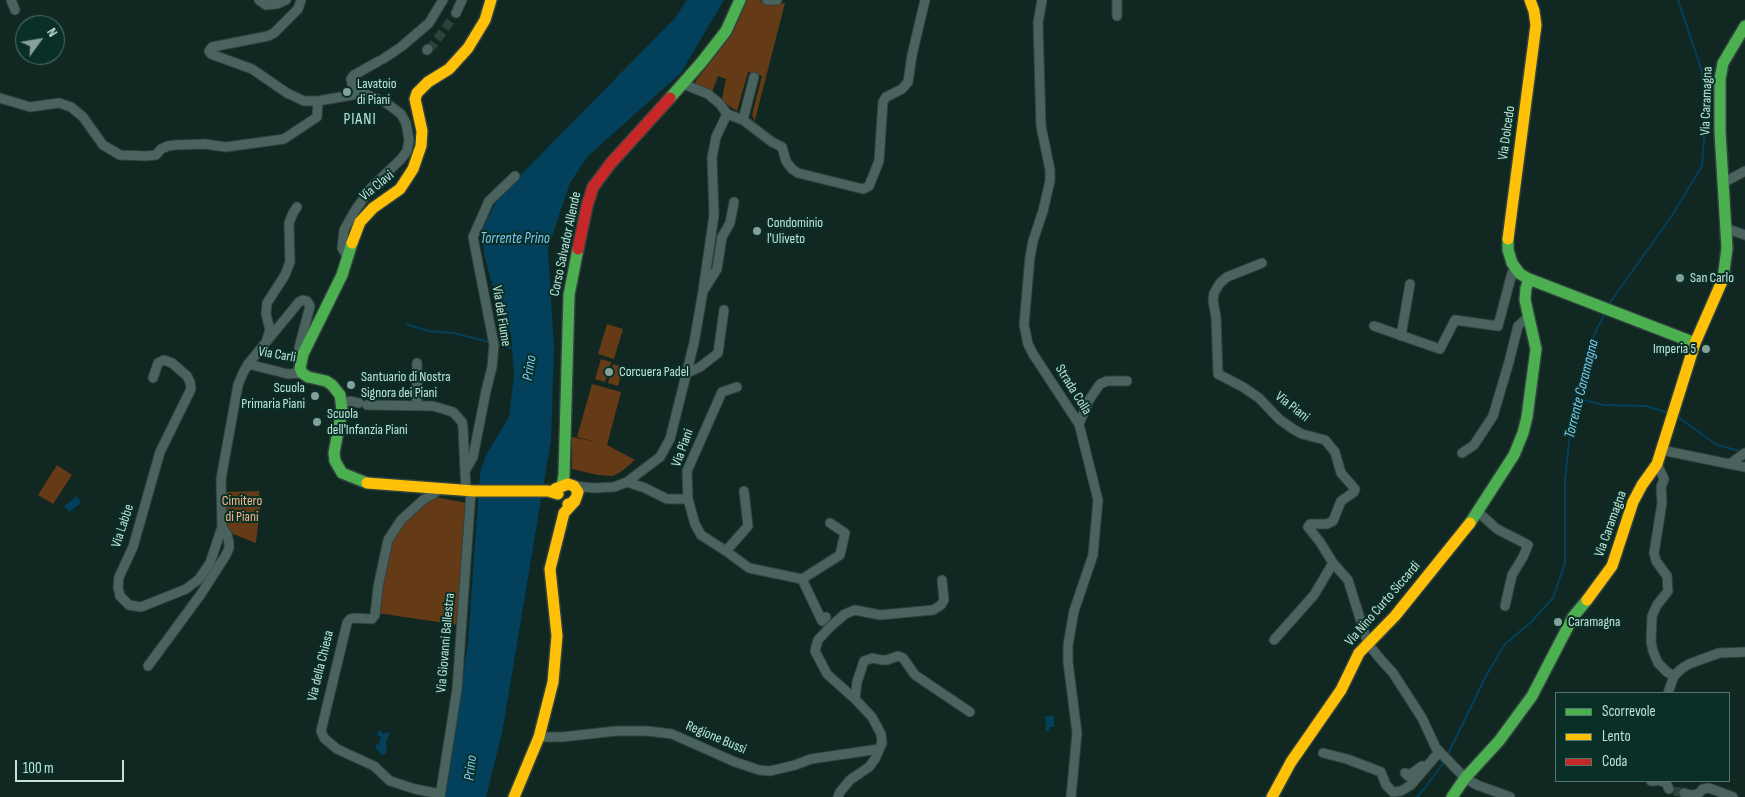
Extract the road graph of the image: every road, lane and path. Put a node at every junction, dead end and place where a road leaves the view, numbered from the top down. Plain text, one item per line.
1 (11, 0) edge
2 (259, 0) edge
3 (286, 0) edge
4 (300, 0) edge
5 (443, 0) edge
6 (462, 0) edge
7 (491, 0) edge
8 (740, 0) edge
9 (767, 0) edge
10 (777, 0) edge
11 (925, 0) edge
12 (1042, 0) edge
13 (1117, 0) edge
14 (1530, 0) edge
15 (15, 10) dead end
16 (454, 16) tunnel mouth
17 (1117, 16) dead end
18 (1745, 26) edge
19 (754, 77) dead end
20 (685, 82) junction
21 (363, 93) junction
22 (0, 98) edge
23 (318, 101) junction
24 (727, 114) junction
25 (743, 120) junction
26 (1745, 171) edge
27 (515, 176) dead end
28 (1723, 183) junction
29 (734, 202) dead end
30 (297, 207) dead end
31 (1725, 228) junction
32 (1745, 236) edge
33 (348, 258) junction
34 (1262, 264) dead end
35 (1516, 268) junction
36 (1529, 279) junction
37 (1410, 284) dead end
38 (703, 291) junction
39 (724, 310) dead end
40 (1528, 317) junction
41 (1374, 326) dead end
42 (1401, 336) junction
43 (1695, 343) junction
44 (264, 346) junction
45 (303, 354) junction
46 (417, 363) dead end
47 (248, 364) junction
48 (302, 373) junction
49 (685, 374) junction
50 (153, 378) dead end
51 (1127, 381) dead end
52 (737, 386) dead end
53 (342, 403) junction
54 (417, 404) junction
55 (1079, 424) junction
56 (1661, 450) junction
57 (1462, 453) dead end
58 (1743, 453) edge
59 (1657, 464) junction
60 (1730, 464) junction
61 (1745, 467) edge
62 (466, 471) junction
63 (627, 482) junction
64 (562, 488) junction
65 (594, 488) junction
66 (441, 489) junction
67 (470, 491) junction
68 (744, 491) dead end
69 (688, 499) junction
70 (576, 500) junction
71 (1478, 512) junction
72 (564, 514) junction
73 (830, 523) dead end
74 (222, 527) junction
75 (726, 551) junction
76 (1333, 563) junction
77 (802, 578) junction
78 (942, 580) dead end
79 (1505, 606) dead end
80 (826, 617) dead end
81 (1274, 640) dead end
82 (1368, 644) junction
83 (1745, 652) edge
84 (148, 666) dead end
85 (1674, 676) junction
86 (1668, 692) edge
87 (855, 698) junction
88 (970, 712) dead end
89 (539, 737) junction
90 (879, 749) junction
91 (1437, 750) junction
92 (1323, 753) dead end
93 (1405, 773) dead end
94 (1465, 778) junction
95 (1664, 782) edge
96 (1672, 790) tunnel mouth
97 (1275, 792) edge
98 (1684, 793) dead end
99 (440, 795) edge
100 (1698, 795) edge
101 (514, 797) edge
102 (838, 797) edge
103 (1071, 797) edge
104 (1452, 797) edge
105 (1510, 797) edge
106 (1733, 797) edge

1 - 15 street
2 - 3 street
4 - 23 street
5 - 21 street
6 - 16 street
7 - 33 main road, Via Clavi
8 - 20 main road, Corso Salvador Allende
9 - 10 street
11 - 25 street
12 - 55 street, Strada Colla
13 - 17 street
14 - 35 main road, Via Dolcedo
18 - 28 main road, Via Caramagna
19 - 25 street
20 - 24 street
20 - 64 main road, Corso Salvador Allende
21 - 23 street
21 - 33 street
22 - 23 street
24 - 25 street
24 - 38 street
26 - 28 street
27 - 62 street, Via del Fiume
28 - 31 main road, Via Caramagna
29 - 38 street
30 - 44 street, Via Carli
31 - 32 street
31 - 43 main road, Via Caramagna
33 - 45 main road, Via Clavi
34 - 76 street, Via Piani
35 - 36 main road
35 - 42 street
36 - 40 main road, Via Nino Curto Siccardi
36 - 43 main road
37 - 42 street
38 - 49 street
39 - 49 street
40 - 57 street
40 - 71 main road, Via Nino Curto Siccardi
41 - 42 street
43 - 56 main road, Via Caramagna
44 - 45 street, Via Labbe
44 - 47 street, Via Labbe
45 - 48 main road
46 - 54 street
47 - 48 street, Via Carli
47 - 74 street, Via Labbe
48 - 53 main road
49 - 63 street
50 - 74 street, Via Labbe
51 - 55 street
52 - 69 street, Via Piani
53 - 54 street, Via del Fiume
53 - 66 main road
54 - 62 street, Via del Fiume
55 - 103 street, Strada Colla
56 - 59 main road, Via Caramagna
56 - 60 street
58 - 60 street
59 - 85 street
59 - 94 main road, Via Caramagna
60 - 61 street
62 - 67 street, Via del Fiume
63 - 65 street
63 - 69 street
64 - 65 street
64 - 67 main road
64 - 70 main road
64 - 70 main road
64 - 72 main road
65 - 70 street
66 - 67 main road
66 - 99 street, Via della Chiesa
67 - 99 street, Via Giovanni Ballestra
68 - 75 street
69 - 75 street, Via Piani
70 - 72 main road
71 - 79 street
71 - 82 main road, Via Nino Curto Siccardi
72 - 89 main road
73 - 77 street
74 - 84 street, Via Labbe
75 - 77 street, Via Piani
76 - 81 street
76 - 82 street, Via Piani
77 - 80 street
78 - 87 street
82 - 91 street, Via Piani
82 - 97 main road, Via Nino Curto Siccardi
83 - 85 street
85 - 86 street
87 - 88 street
87 - 90 street
89 - 90 street, Regione Bussi
89 - 101 main road
90 - 102 street
91 - 92 street
91 - 93 street
91 - 94 street, Via Piani
94 - 104 main road, Via Caramagna
94 - 105 street
95 - 96 street
98 - 100 street
100 - 106 street

